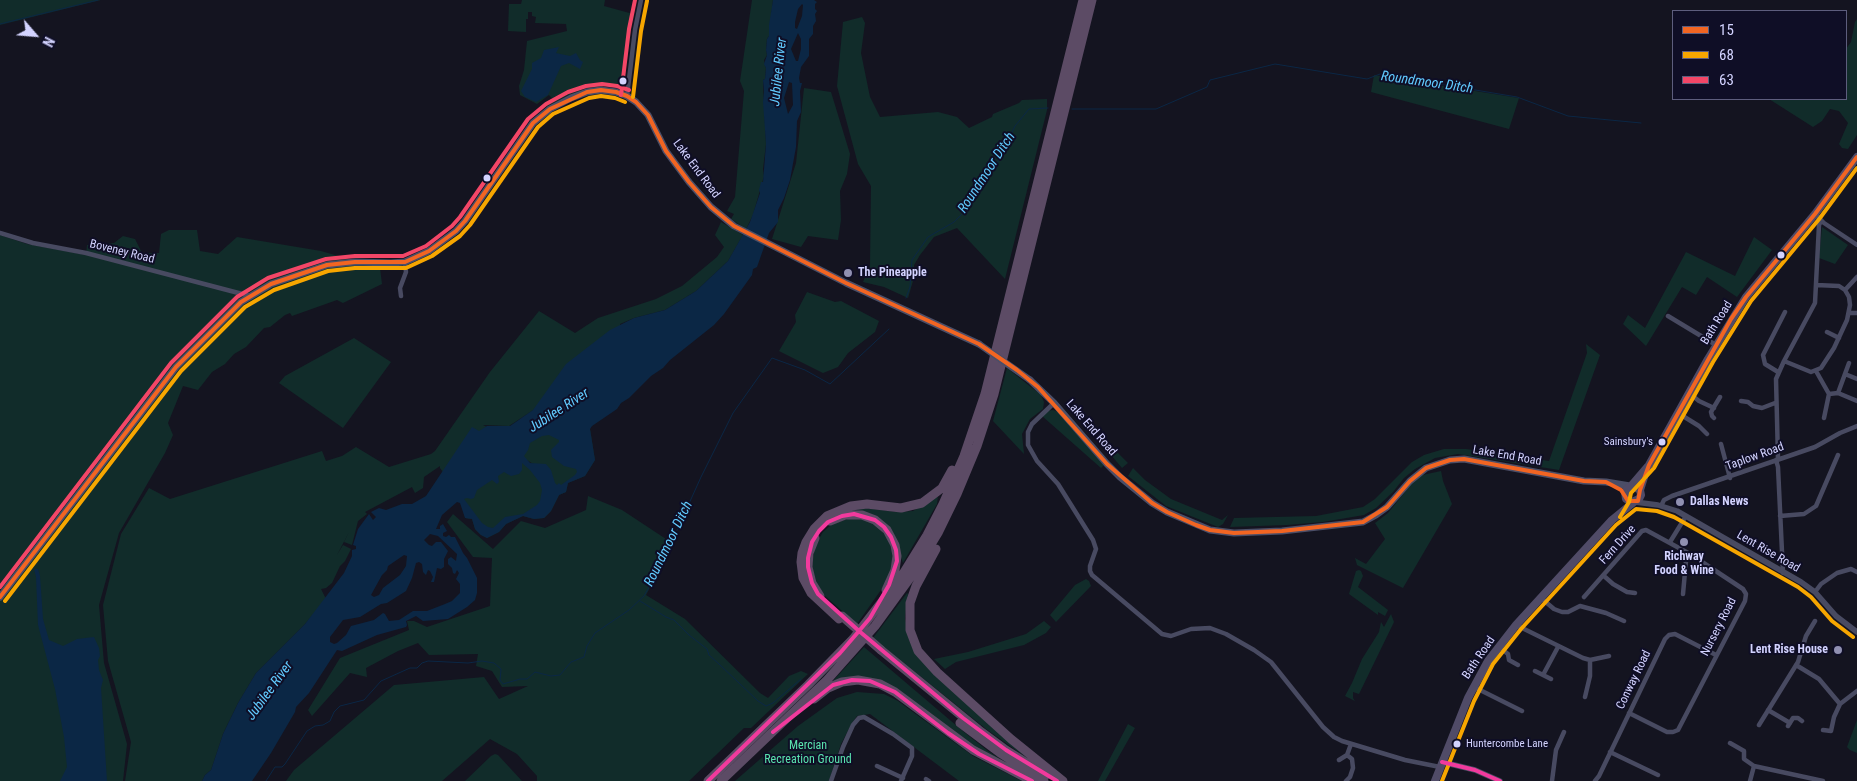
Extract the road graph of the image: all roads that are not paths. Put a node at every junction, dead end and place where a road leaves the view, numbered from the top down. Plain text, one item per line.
1 (641, 0) edge
2 (1083, 0) edge
3 (1092, 0) edge
4 (627, 96) junction
5 (1857, 157) edge
6 (1815, 214) junction
7 (1821, 221) junction
8 (0, 233) edge
9 (1857, 245) edge
10 (405, 262) junction
11 (1857, 277) edge
12 (1816, 285) junction
13 (1845, 290) junction
14 (238, 294) junction
15 (250, 296) junction
16 (401, 296) dead end
17 (241, 302) junction
18 (1785, 312) dead end
19 (1849, 313) junction
20 (1857, 314) edge
21 (1668, 316) dead end
22 (1827, 332) dead end
23 (1839, 338) junction
24 (1716, 345) junction
25 (1784, 361) junction
26 (1849, 363) dead end
27 (1816, 371) junction
28 (1778, 372) junction
29 (1845, 374) junction
30 (1857, 378) edge
31 (1689, 393) junction
32 (1838, 393) junction
33 (1829, 394) junction
34 (1720, 397) dead end
35 (1741, 401) dead end
36 (1857, 401) edge
37 (1054, 402) junction
38 (1775, 403) junction
39 (1714, 408) junction
40 (1678, 413) junction
41 (1714, 418) dead end
42 (1824, 418) dead end
43 (976, 424) junction
44 (1857, 426) edge
45 (1706, 434) dead end
46 (1721, 444) dead end
47 (1838, 455) dead end
48 (1777, 460) junction
49 (1649, 465) junction
50 (1730, 478) junction
51 (1606, 482) junction
52 (1630, 486) junction
53 (1640, 490) junction
54 (1625, 495) junction
55 (1635, 502) junction
56 (1659, 505) junction
57 (950, 510) junction
58 (1686, 516) junction
59 (1780, 516) junction
60 (1612, 520) junction
61 (1670, 542) junction
62 (1690, 554) junction
63 (1856, 571) edge
64 (1784, 573) junction
65 (1604, 576) junction
66 (1682, 591) dead end
67 (1814, 592) junction
68 (1632, 594) dead end
69 (1587, 596) dead end
70 (0, 597) edge
71 (1541, 598) junction
72 (840, 618) junction
73 (870, 618) junction
74 (1815, 621) dead end
75 (1625, 622) dead end
76 (1516, 626) junction
77 (1857, 632) edge
78 (1498, 647) junction
79 (1558, 647) junction
80 (880, 651) junction
81 (1716, 654) junction
82 (1609, 656) dead end
83 (1590, 660) junction
84 (1518, 665) dead end
85 (1796, 665) junction
86 (1535, 671) dead end
87 (1544, 675) junction
88 (1551, 679) dead end
89 (1473, 686) junction
90 (1857, 691) edge
91 (1585, 698) dead end
92 (1840, 704) junction
93 (1768, 710) junction
94 (1522, 711) dead end
95 (1629, 713) junction
96 (1802, 721) dead end
97 (1759, 725) dead end
98 (1823, 730) dead end
99 (1564, 732) dead end
100 (769, 735) junction
101 (1730, 743) dead end
102 (1351, 744) junction
103 (1610, 752) junction
104 (1347, 755) junction
105 (1339, 760) dead end
106 (1441, 765) junction
107 (877, 766) dead end
108 (1754, 766) junction
109 (1658, 775) dead end
110 (902, 779) edge
111 (1816, 780) edge
112 (708, 781) edge
113 (721, 781) edge
114 (831, 781) edge
115 (1032, 781) edge
116 (1044, 781) edge
117 (1057, 781) edge
118 (1063, 781) edge
119 (1346, 781) edge
120 (1435, 781) edge
121 (1500, 781) edge
122 (1552, 781) edge
123 (1595, 781) edge
124 (1750, 781) edge
125 (1823, 781) edge

1 - 4 street
2 - 43 highway
3 - 57 highway
4 - 10 main road
4 - 37 main road, Lake End Road, bridge
5 - 6 main road, Bath Road
6 - 7 street
6 - 24 main road, Bath Road
7 - 9 street
7 - 12 street
8 - 14 street, Boveney Road
10 - 15 main road
10 - 16 street
11 - 13 street
12 - 13 street
12 - 25 street
13 - 19 street
14 - 15 street, Boveney Road
14 - 17 street
15 - 17 main road
17 - 70 main road
18 - 28 street
19 - 20 street
19 - 23 street
21 - 24 street
22 - 23 street
23 - 27 street
24 - 31 main road, Bath Road
25 - 27 street
25 - 28 street
26 - 29 street
27 - 33 street
28 - 38 street
29 - 30 street
29 - 32 street
31 - 39 street
31 - 40 main road, Bath Road
32 - 33 street
32 - 36 street
33 - 42 street
34 - 39 street
35 - 38 street
37 - 51 main road, Lake End Road
37 - 102 street
38 - 48 street
39 - 41 street
40 - 45 street
40 - 49 main road, Bath Road
43 - 72 highway
43 - 73 highway
44 - 48 street, Taplow Road
46 - 50 street
47 - 59 street
48 - 50 street, Taplow Road
48 - 59 street
49 - 52 main road, Bath Road
49 - 53 main road, Bath Road
50 - 56 street, Taplow Road
51 - 52 main road, Lake End Road
51 - 54 main road
52 - 53 main road
52 - 54 main road
53 - 55 main road
53 - 56 street, Lent Rise Road
54 - 55 main road
54 - 60 main road, Bath Road
55 - 56 street, Lent Rise Road
55 - 60 main road, Bath Road
56 - 58 street, Lent Rise Road
57 - 100 highway
57 - 118 highway
58 - 61 street
58 - 64 street, Lent Rise Road
59 - 64 street
60 - 71 main road, Bath Road
61 - 62 street, Nursery Road
61 - 65 street, Fern Drive
62 - 66 street
62 - 81 street, Nursery Road
63 - 67 street
64 - 67 street, Lent Rise Road
65 - 68 street
65 - 69 street, Fern Drive
67 - 77 street, Lent Rise Road
71 - 75 street
71 - 76 main road, Bath Road
72 - 73 highway
72 - 80 highway
73 - 112 highway
74 - 85 street
76 - 78 main road, Bath Road
76 - 79 street
78 - 84 street
78 - 89 main road, Bath Road
79 - 83 street
79 - 87 street
80 - 116 highway
80 - 117 highway
81 - 95 street, Nursery Road
81 - 95 street, Conway Road
82 - 83 street
83 - 91 street
85 - 92 street
85 - 93 street
86 - 87 street
87 - 88 street
89 - 94 street
89 - 106 main road, Bath Road
90 - 92 street
92 - 98 street
93 - 96 street
93 - 97 street
95 - 103 street, Conway Road
99 - 122 street
100 - 113 highway
100 - 115 highway
101 - 108 street
102 - 104 street
102 - 106 street
103 - 109 street
103 - 123 street, Conway Road
104 - 105 street
104 - 119 street
106 - 120 main road, Bath Road
106 - 121 street
107 - 110 street
108 - 111 street
108 - 124 street
110 - 114 street
111 - 125 street

